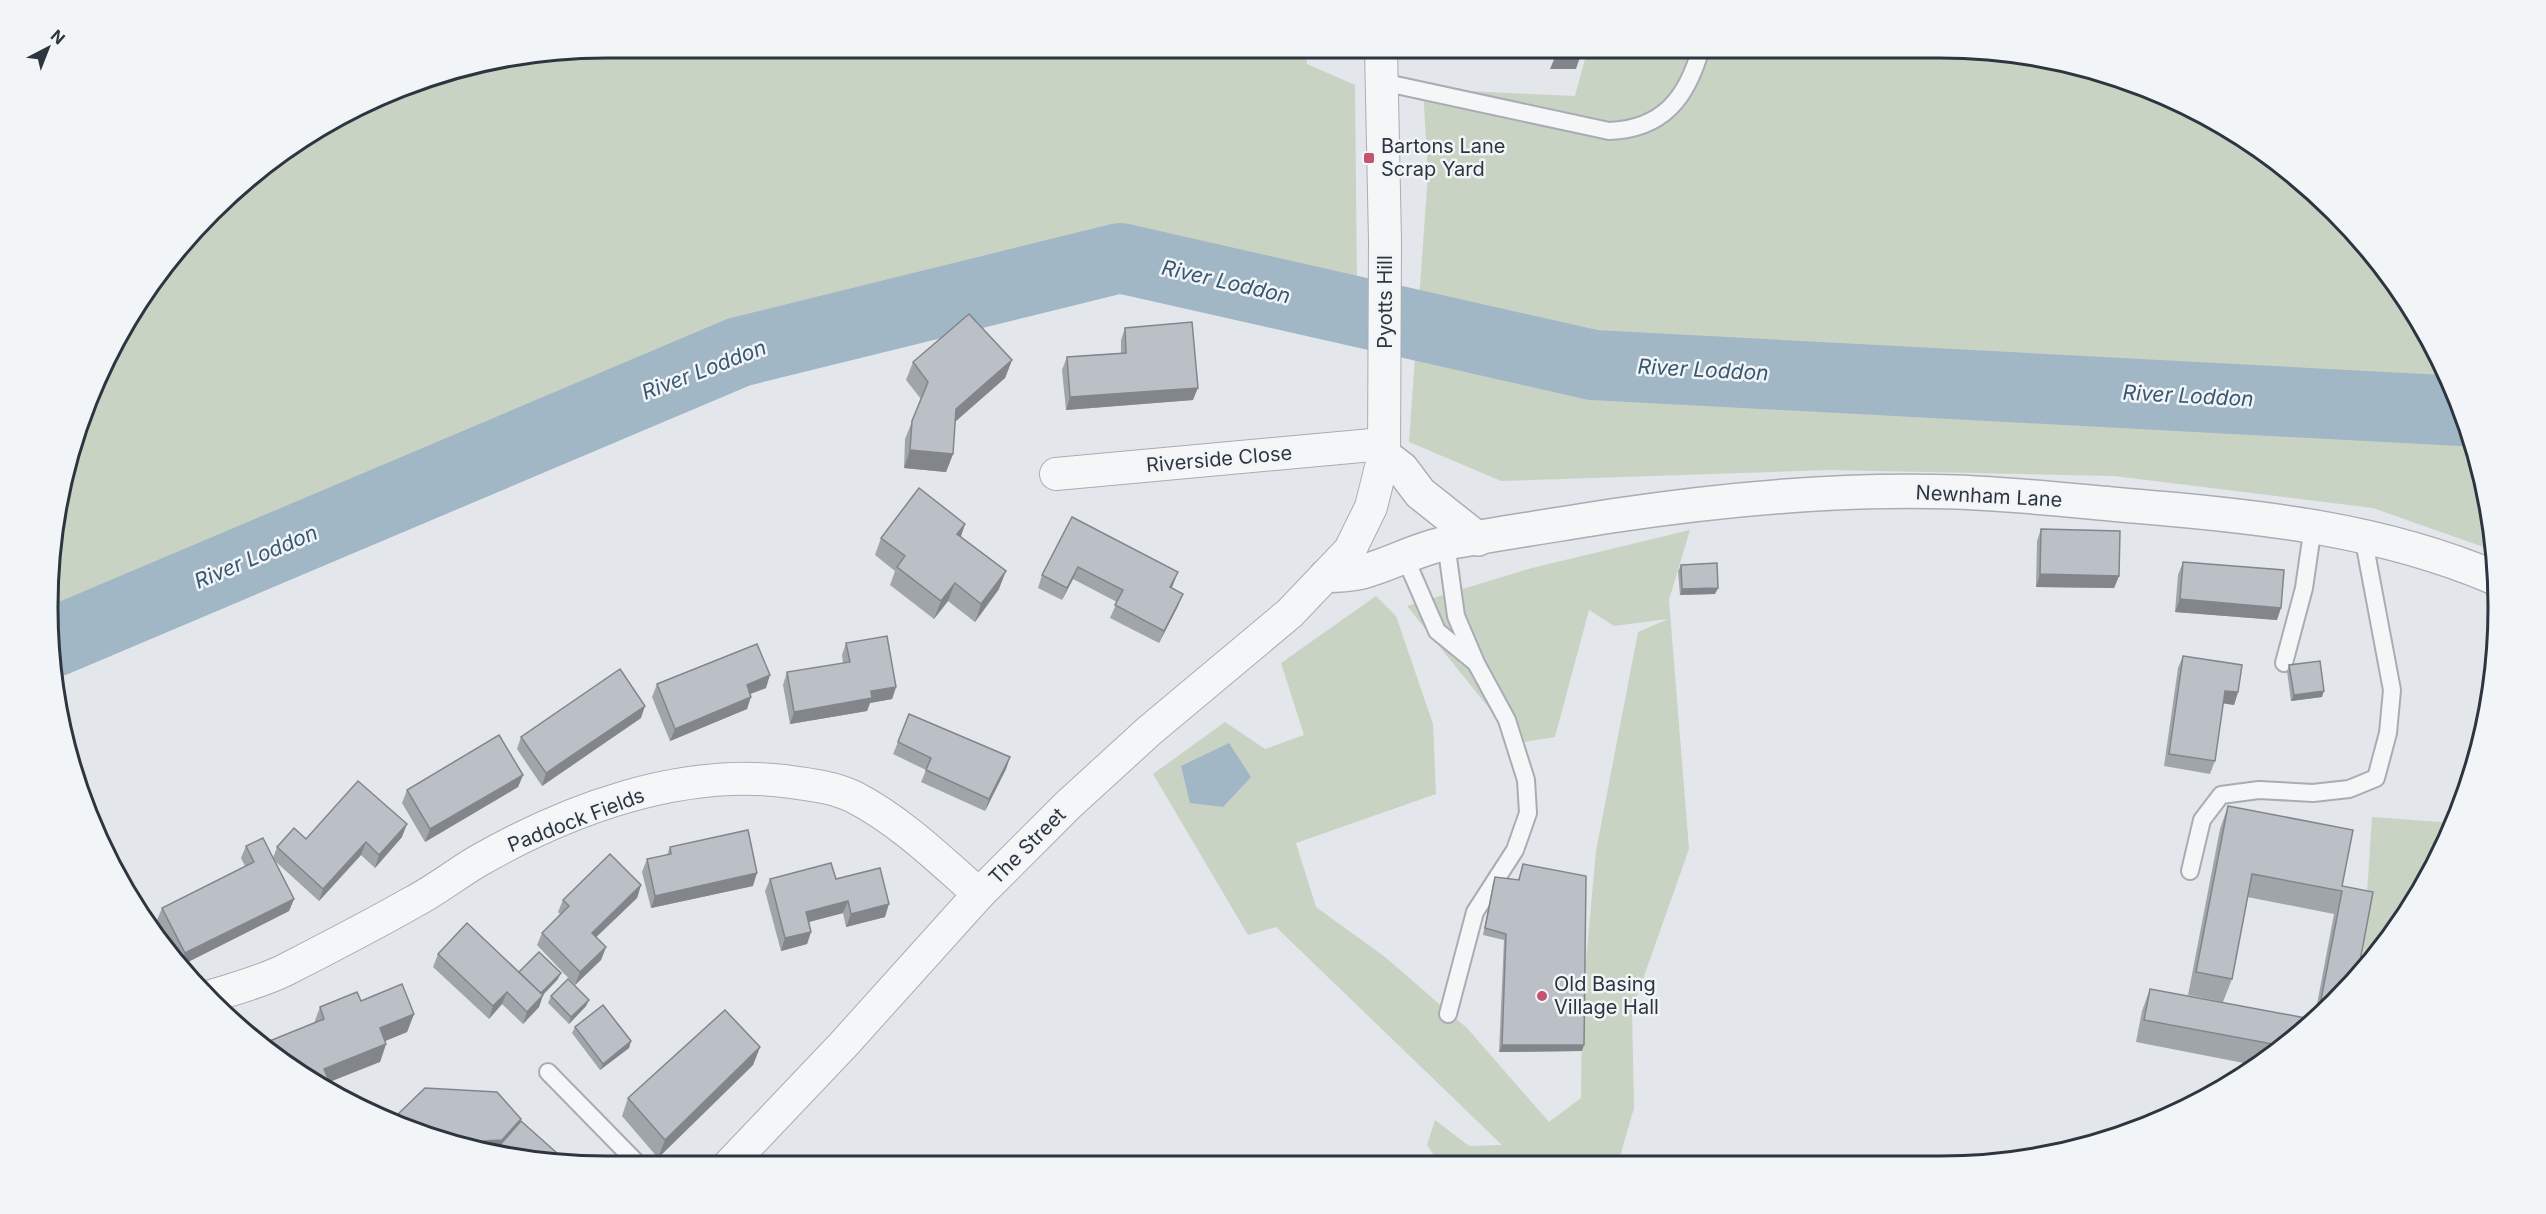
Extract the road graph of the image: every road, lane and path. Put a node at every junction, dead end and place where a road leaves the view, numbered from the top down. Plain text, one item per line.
1 (1381, 58) edge
2 (1697, 58) edge
3 (1382, 82) junction
4 (1383, 450) junction
5 (1056, 474) dead end
6 (2313, 526) junction
7 (2363, 536) junction
8 (1462, 541) junction
9 (1350, 550) joint
10 (1404, 555) junction
11 (2486, 574) edge
12 (1326, 576) junction
13 (1476, 663) junction
14 (2284, 663) dead end
15 (2190, 871) dead end
16 (979, 894) junction
17 (218, 994) edge
18 (1448, 1014) dead end
19 (548, 1072) dead end
20 (630, 1156) edge
21 (738, 1156) edge

1 - 3 street, Pyotts Hill
2 - 3 lane
3 - 4 street, Pyotts Hill
4 - 5 street, Riverside Close
4 - 8 street
4 - 9 street, Pyotts Hill
6 - 7 street, Newnham Lane
6 - 8 street, Newnham Lane
6 - 14 lane
7 - 11 street, Newnham Lane
7 - 15 lane
8 - 10 street, Newnham Lane
8 - 13 lane
9 - 12 street, The Street
10 - 12 street, Newnham Lane
10 - 13 lane
12 - 16 street, The Street
13 - 18 lane
16 - 17 street, Paddock Fields
16 - 21 street, The Street
19 - 20 lane

